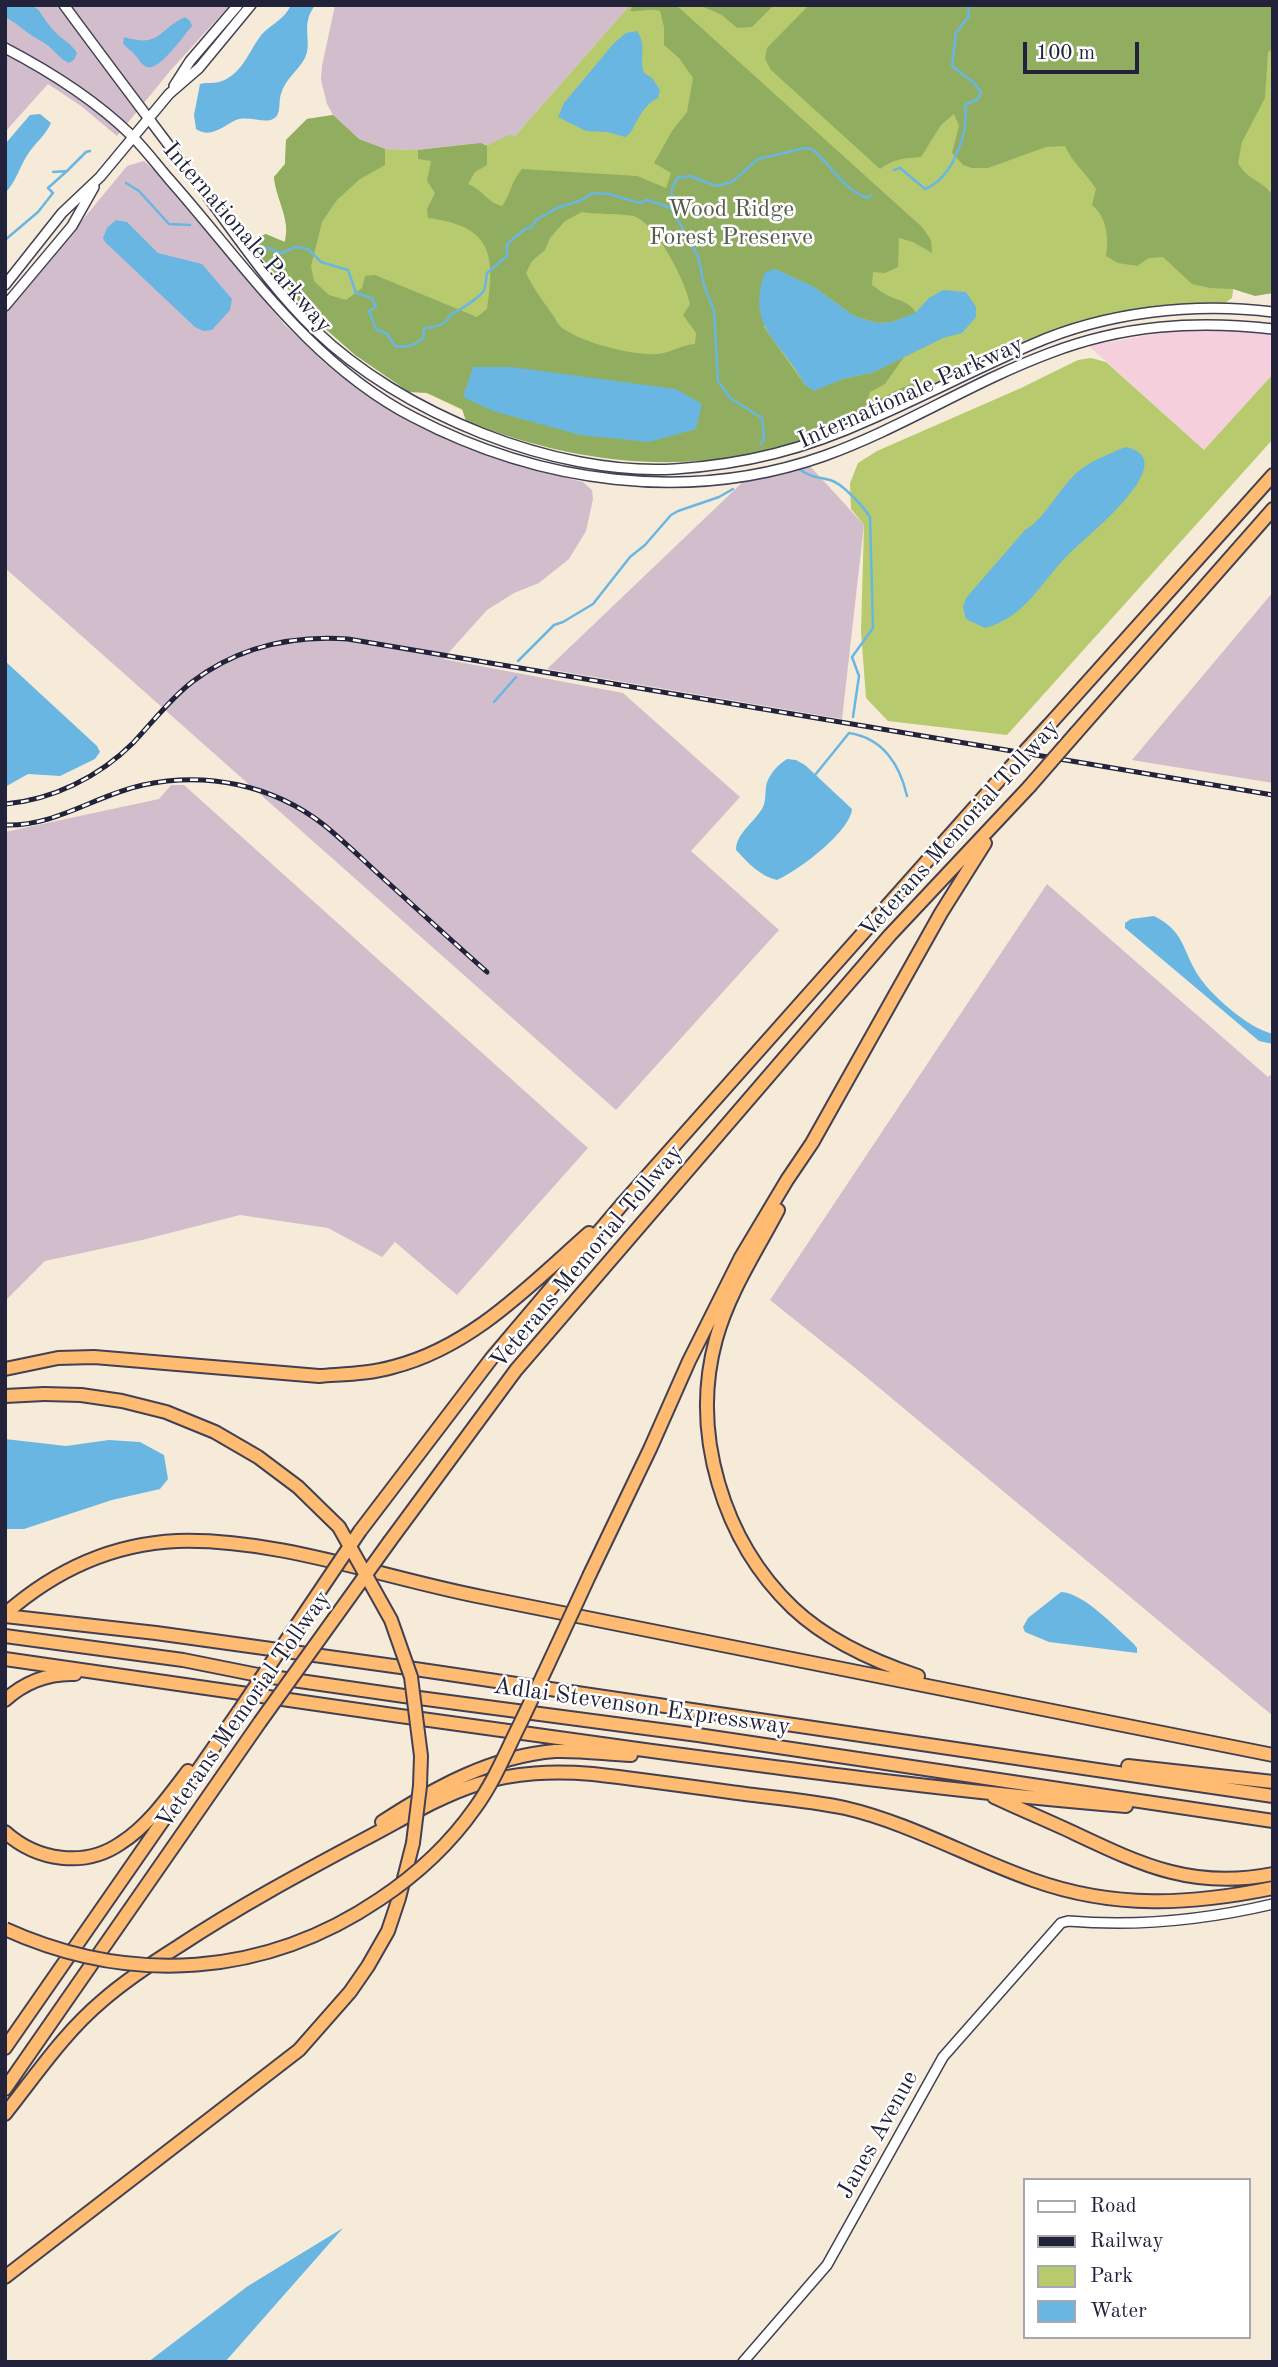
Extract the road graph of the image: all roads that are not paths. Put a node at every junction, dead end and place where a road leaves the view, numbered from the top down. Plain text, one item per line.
1 (64, 5) edge
2 (238, 5) edge
3 (251, 5) edge
4 (5, 48) edge
5 (169, 94) junction
6 (147, 118) junction
7 (132, 136) junction
8 (100, 177) junction
9 (5, 285) edge
10 (5, 306) edge
11 (1273, 312) edge
12 (1273, 329) edge
13 (757, 458) junction
14 (757, 473) junction
15 (1273, 475) edge
16 (1273, 509) edge
17 (999, 821) junction
18 (812, 1143) junction
19 (624, 1202) junction
20 (5, 1369) edge
21 (5, 1396) edge
22 (5, 1615) edge
23 (5, 1636) edge
24 (5, 1659) edge
25 (190, 1685) junction
26 (965, 1692) junction
27 (5, 1700) edge
28 (235, 1716) junction
29 (853, 1734) junction
30 (1209, 1742) junction
31 (1273, 1749) edge
32 (1273, 1755) edge
33 (692, 1756) junction
34 (1273, 1782) edge
35 (981, 1791) junction
36 (1273, 1796) edge
37 (1228, 1815) junction
38 (1273, 1821) edge
39 (5, 1832) edge
40 (320, 1863) junction
41 (1273, 1874) edge
42 (1273, 1888) edge
43 (1273, 1904) edge
44 (5, 1929) edge
45 (5, 2048) edge
46 (5, 2089) edge
47 (5, 2114) edge
48 (5, 2277) edge
49 (743, 2362) edge

1 - 6 street, Internationale Parkway
2 - 5 street
3 - 5 street
4 - 7 street, Internationale Parkway
5 - 6 street
6 - 7 street
6 - 13 street, Internationale Parkway
7 - 8 street
7 - 14 street, Internationale Parkway
8 - 9 street
8 - 10 street
11 - 13 street, Internationale Parkway
12 - 14 street, Internationale Parkway
13 - 14 street
15 - 19 highway, Veterans Memorial Tollway, bridge
16 - 17 highway, Veterans Memorial Tollway, bridge
17 - 18 highway
17 - 46 highway, Veterans Memorial Tollway, bridge
18 - 26 highway
18 - 44 highway, bridge
19 - 20 highway
19 - 28 highway, Veterans Memorial Tollway, bridge
21 - 48 highway, bridge
22 - 26 highway
22 - 29 highway, Adlai Stevenson Expressway
23 - 37 highway, Adlai Stevenson Expressway
24 - 25 highway
25 - 27 highway
25 - 33 highway
26 - 30 highway
28 - 39 highway
28 - 45 highway, Veterans Memorial Tollway
29 - 34 highway
29 - 36 highway, Adlai Stevenson Expressway
30 - 31 highway
30 - 32 highway
33 - 35 highway
33 - 40 highway
35 - 37 highway
35 - 41 highway
37 - 38 highway, Adlai Stevenson Expressway
40 - 42 highway
40 - 47 highway
43 - 49 street, Janes Avenue

